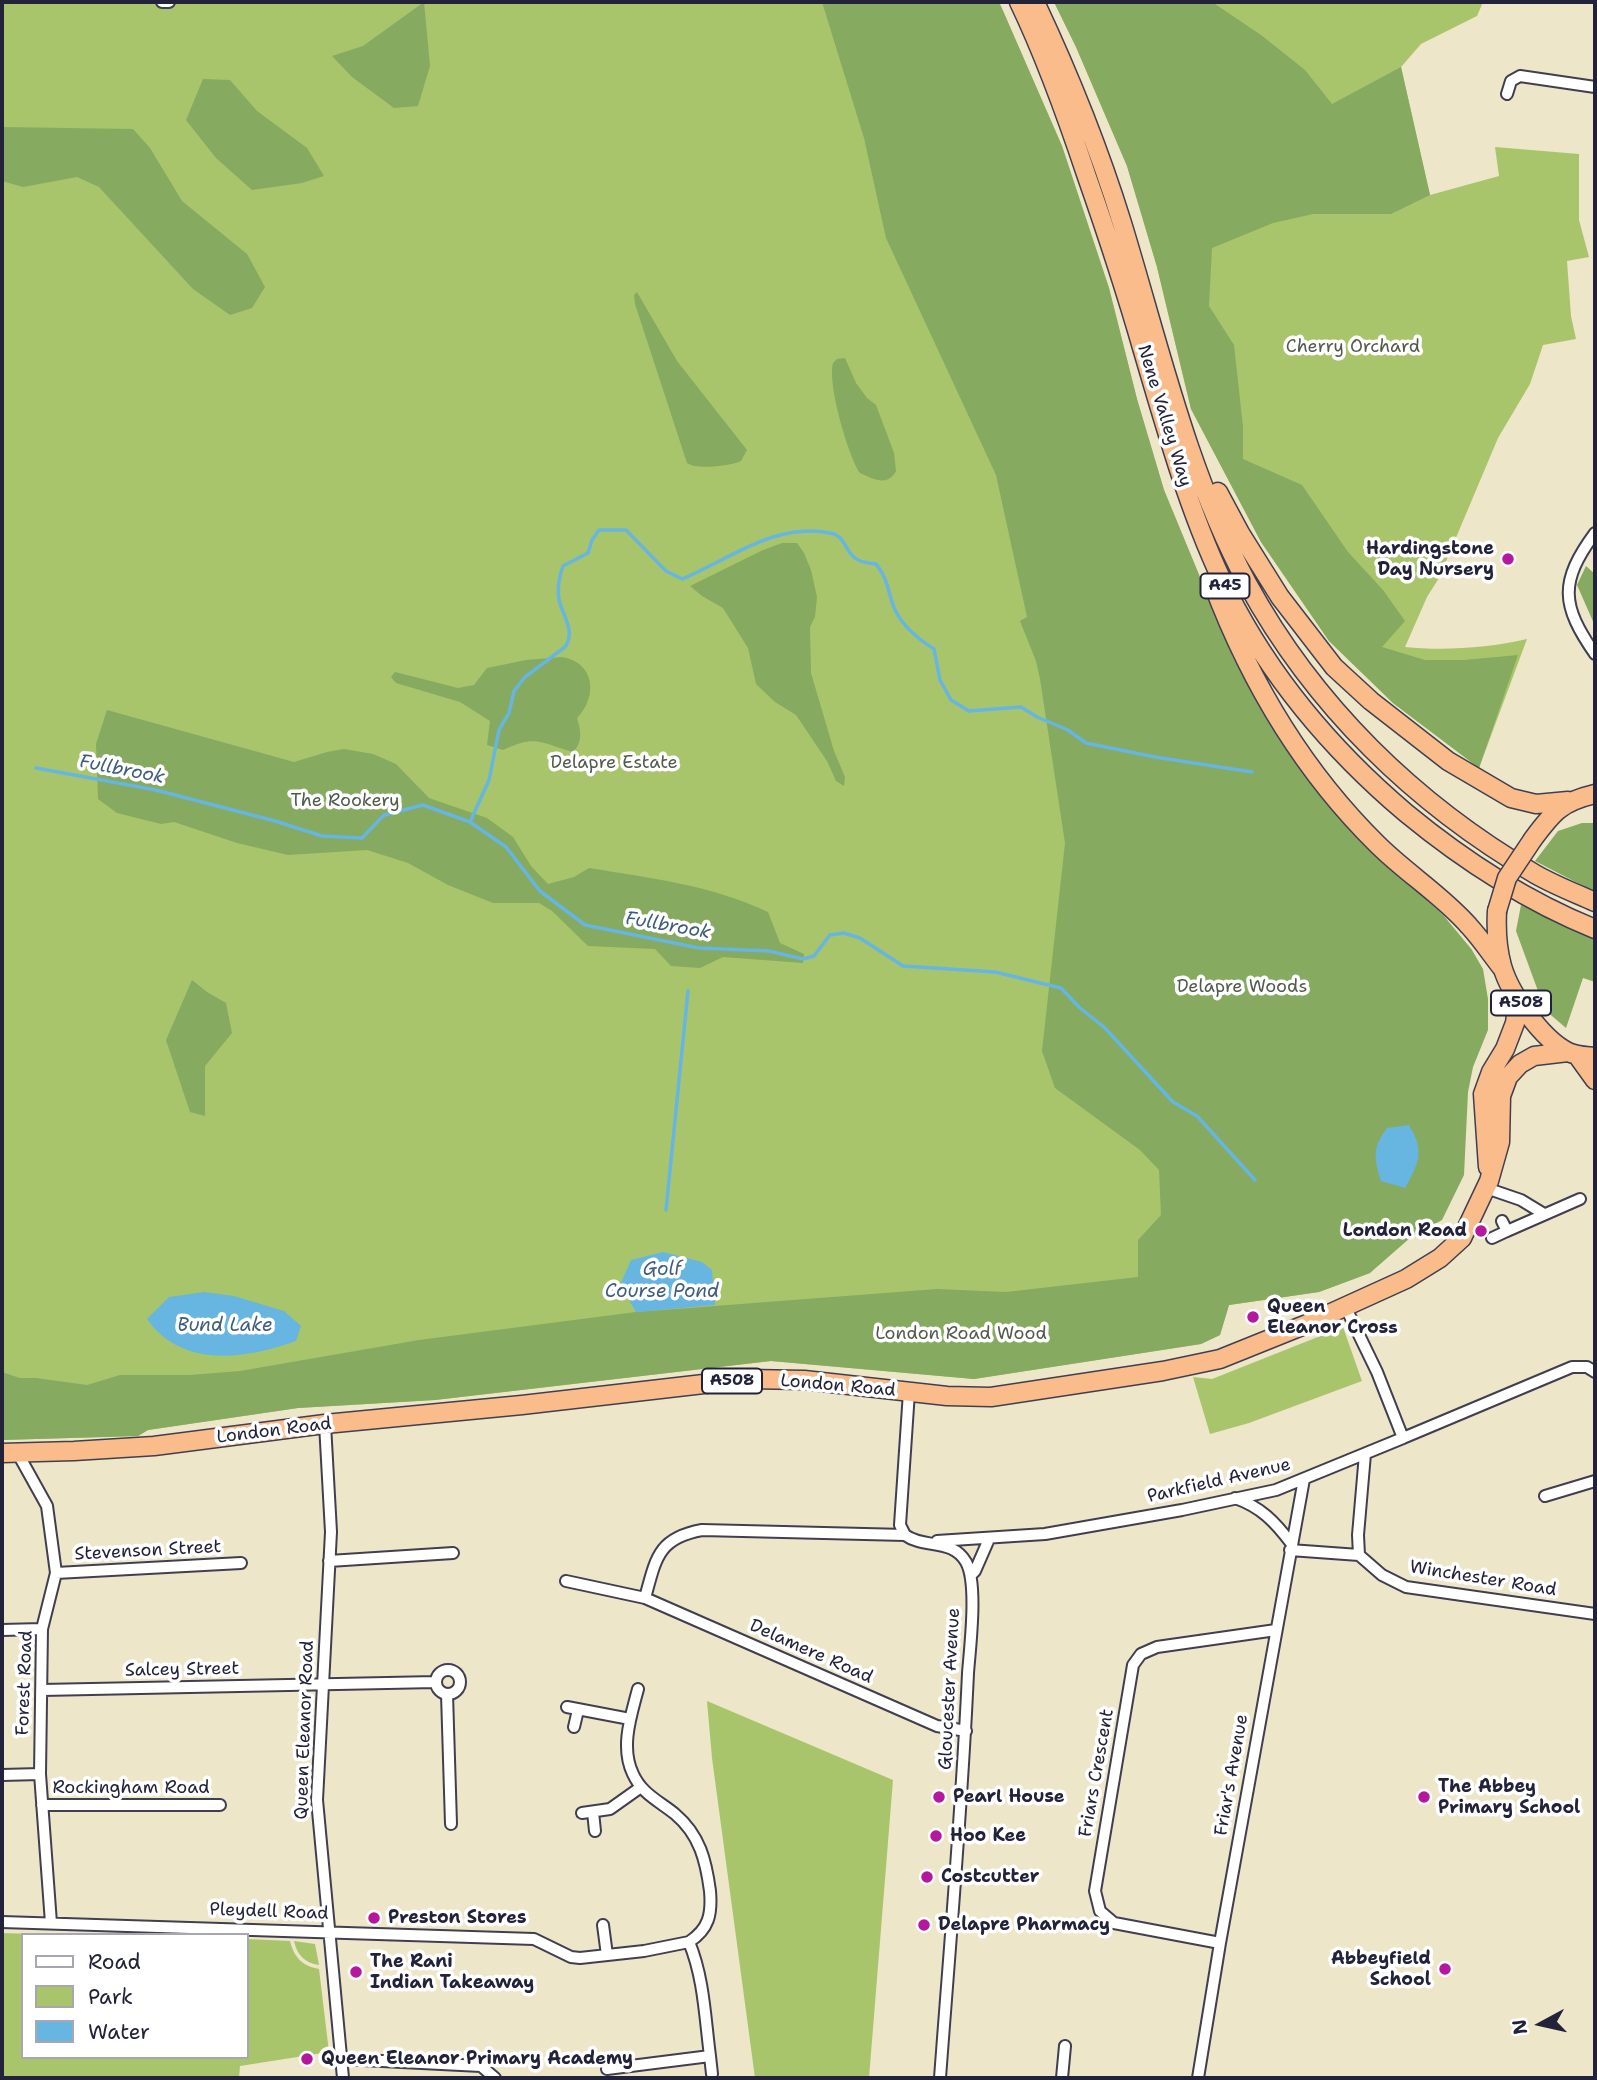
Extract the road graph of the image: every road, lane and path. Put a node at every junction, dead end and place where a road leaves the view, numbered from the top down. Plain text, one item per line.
1 (162, 2) edge
2 (169, 2) edge
3 (1018, 2) edge
4 (1035, 2) edge
5 (1595, 87) edge
6 (1507, 94) dead end
7 (1140, 341) junction
8 (1180, 421) junction
9 (1595, 533) edge
10 (1595, 654) edge
11 (1586, 794) edge
12 (1595, 902) edge
13 (1595, 929) edge
14 (1502, 968) junction
15 (1518, 1000) junction
16 (1572, 1054) junction
17 (1595, 1057) edge
18 (1595, 1080) edge
19 (1487, 1184) junction
20 (1580, 1199) dead end
21 (1544, 1214) junction
22 (1492, 1238) dead end
23 (1345, 1306) junction
24 (1595, 1371) edge
25 (909, 1392) junction
26 (325, 1424) junction
27 (1403, 1438) junction
28 (9, 1452) edge
29 (1365, 1454) junction
30 (1304, 1479) junction
31 (1595, 1481) edge
32 (1545, 1496) dead end
33 (1234, 1498) junction
34 (905, 1535) junction
35 (989, 1539) junction
36 (936, 1544) junction
37 (1291, 1547) junction
38 (453, 1553) dead end
39 (1359, 1555) junction
40 (329, 1561) junction
41 (241, 1563) dead end
42 (56, 1573) junction
43 (971, 1575) junction
44 (566, 1581) dead end
45 (645, 1598) junction
46 (1595, 1614) edge
47 (42, 1629) junction
48 (2, 1630) edge
49 (1276, 1630) junction
50 (436, 1682) junction
51 (323, 1685) junction
52 (638, 1689) dead end
53 (41, 1690) junction
54 (447, 1693) junction
55 (630, 1719) junction
56 (574, 1727) dead end
57 (966, 1731) junction
58 (2, 1774) edge
59 (40, 1774) junction
60 (640, 1787) junction
61 (42, 1805) junction
62 (220, 1805) dead end
63 (451, 1824) dead end
64 (594, 1831) dead end
65 (2, 1922) edge
66 (51, 1923) junction
67 (603, 1925) dead end
68 (328, 1931) junction
69 (689, 1942) junction
70 (1220, 1943) junction
71 (607, 1955) junction
72 (1065, 2046) dead end
73 (710, 2056) junction
74 (342, 2059) junction
75 (615, 2072) edge
76 (712, 2074) dead end
77 (344, 2078) edge
78 (495, 2078) edge
79 (940, 2078) edge
80 (1062, 2078) edge
81 (1198, 2078) edge

1 - 2 street
3 - 7 highway, Nene Valley Way / A45
4 - 8 highway, Nene Valley Way / A45
5 - 6 street
7 - 13 highway, Nene Valley Way / A45
7 - 14 highway
8 - 11 highway
8 - 12 highway, Nene Valley Way / A45
9 - 10 street
11 - 14 highway, A508, bridge
14 - 15 highway, A508
15 - 16 highway, A508
15 - 19 highway, London Road / A508
16 - 17 highway, A508
16 - 18 highway
16 - 19 highway, London Road / A508
19 - 21 street
19 - 23 highway, London Road / A508
20 - 21 street
21 - 22 street
23 - 25 highway, London Road / A508
23 - 27 street
24 - 27 street
25 - 26 highway, London Road / A508
25 - 34 street
26 - 28 highway, London Road / A508
26 - 40 street, Queen Eleanor Road
27 - 29 street, Parkfield Avenue
28 - 42 street, Forest Road
29 - 30 street, Parkfield Avenue
29 - 39 street
30 - 33 street, Parkfield Avenue
30 - 37 street, Friar's Avenue
31 - 32 street
33 - 35 street, Parkfield Avenue
33 - 37 street
34 - 36 street
34 - 45 street
35 - 36 street, Parkfield Avenue
35 - 43 street
36 - 43 street
37 - 39 street
37 - 49 street, Friar's Avenue
38 - 40 street
39 - 46 street, Winchester Road
40 - 51 street, Queen Eleanor Road
41 - 42 street, Stevenson Street
42 - 47 street, Forest Road
43 - 57 street, Gloucester Avenue
44 - 45 street, Delamere Road
45 - 57 street, Delamere Road
47 - 48 street
47 - 53 street, Forest Road
49 - 70 street, Friar's Avenue
49 - 70 street, Friars Crescent
50 - 51 street, Salcey Street
50 - 54 street
50 - 54 street
51 - 53 street, Salcey Street
51 - 68 street, Queen Eleanor Road
52 - 55 street
53 - 59 street, Forest Road
54 - 63 street
55 - 56 street
55 - 60 street
57 - 79 street, Gloucester Avenue
58 - 59 street
59 - 61 street, Forest Road
60 - 64 street
60 - 69 street
61 - 62 street, Rockingham Road
61 - 66 street, Forest Road
65 - 66 street, Pleydell Road
66 - 68 street, Pleydell Road
67 - 71 street
68 - 71 street, Pleydell Road
68 - 74 street, Queen Eleanor Road
69 - 71 street
69 - 73 street
70 - 81 street, Friar's Avenue
72 - 80 street
73 - 75 street
73 - 76 street
74 - 77 street, Queen Eleanor Road
74 - 78 street

